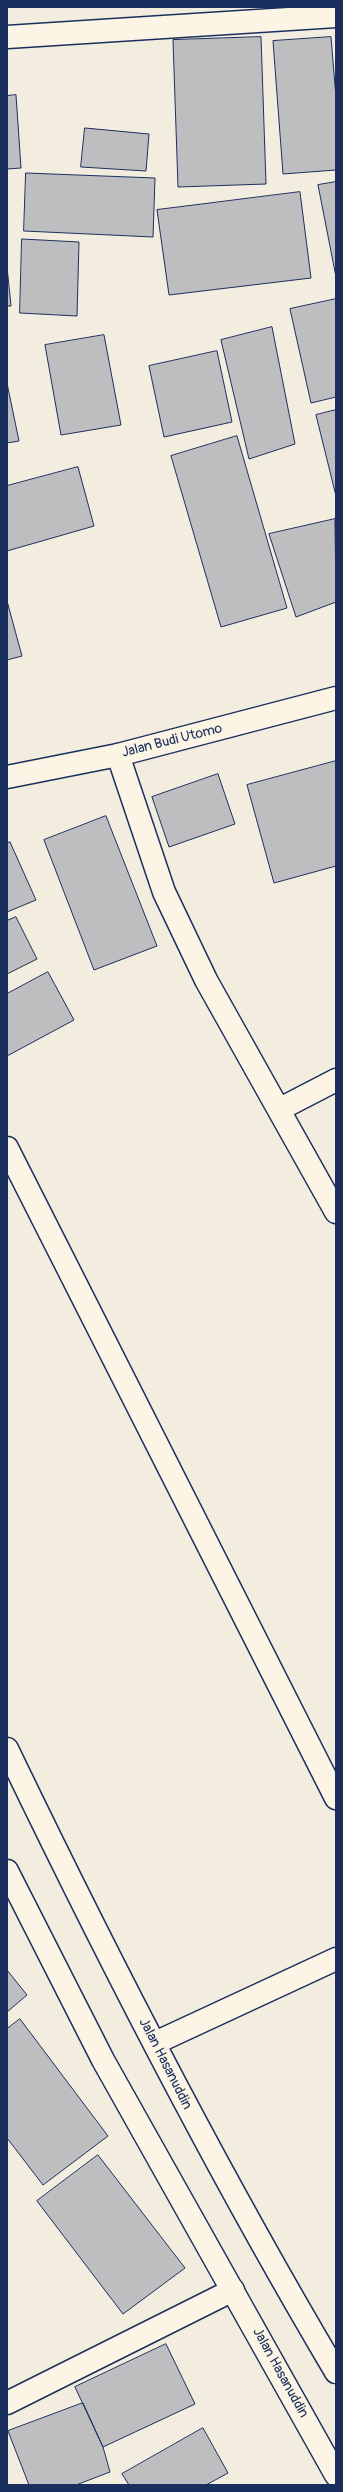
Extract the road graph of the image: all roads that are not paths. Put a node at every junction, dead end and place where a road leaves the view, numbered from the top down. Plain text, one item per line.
1 (336, 16) edge
2 (7, 37) edge
3 (336, 698) edge
4 (118, 755) junction
5 (7, 777) edge
6 (336, 1080) edge
7 (280, 1109) junction
8 (7, 1148) edge
9 (336, 1212) edge
10 (7, 1749) edge
11 (336, 1798) edge
12 (7, 1871) edge
13 (336, 1959) edge
14 (155, 2043) junction
15 (233, 2290) junction
16 (336, 2372) edge
17 (7, 2403) edge
18 (336, 2475) edge

1 - 2 street
3 - 4 street, Jalan Budi Utomo
4 - 5 street, Jalan Budi Utomo
4 - 7 street
6 - 7 street
7 - 9 street
8 - 11 street
10 - 14 street, Jalan Hasanuddin
12 - 15 street, Jalan Hasanuddin
13 - 14 street
14 - 16 street, Jalan Hasanuddin
15 - 17 street
15 - 18 street, Jalan Hasanuddin

